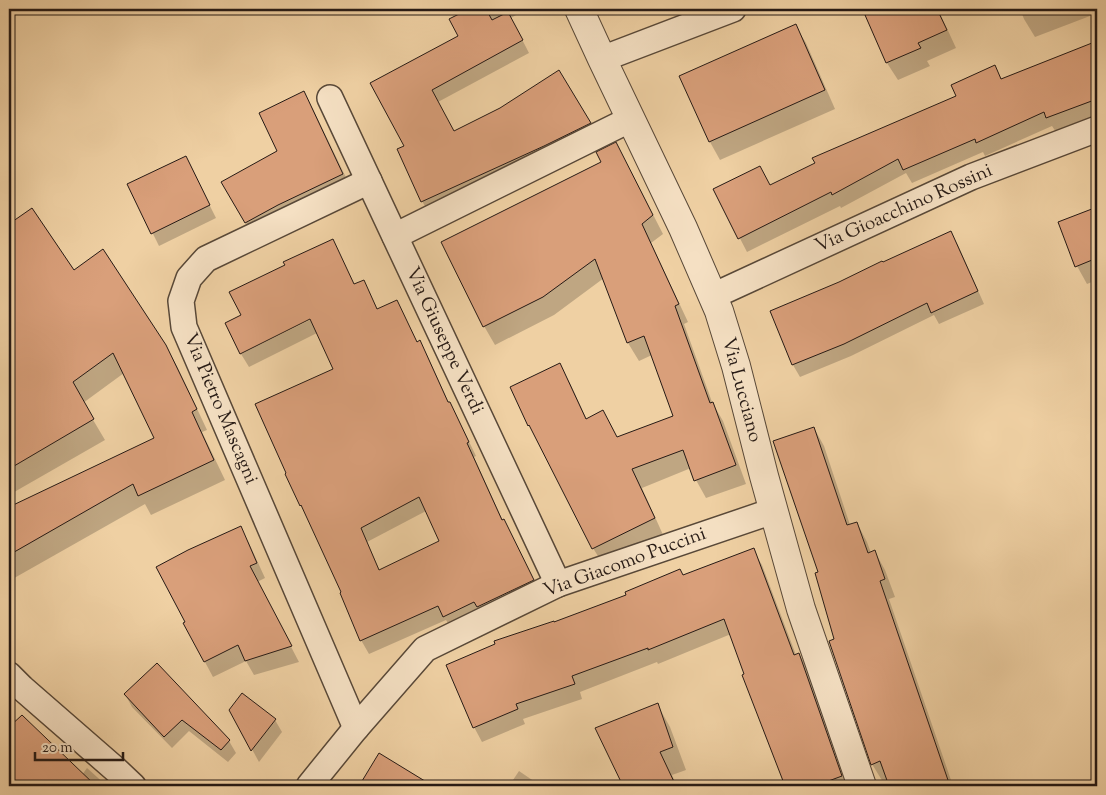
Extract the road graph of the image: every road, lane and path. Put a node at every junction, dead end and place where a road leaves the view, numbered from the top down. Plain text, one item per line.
1 (579, 9) edge
2 (733, 9) edge
3 (602, 59) junction
4 (330, 98) dead end
5 (631, 119) junction
6 (1097, 129) edge
7 (369, 181) junction
8 (395, 236) junction
9 (713, 296) junction
10 (773, 511) junction
11 (558, 584) junction
12 (9, 675) edge
13 (356, 728) junction
14 (115, 769) junction
15 (133, 786) edge
16 (151, 786) edge
17 (308, 786) edge
18 (862, 786) edge

1 - 3 street, Via Lucciano
2 - 3 street
3 - 5 street, Via Lucciano
4 - 7 street, Via Giuseppe Verdi
5 - 8 street
5 - 9 street, Via Lucciano
6 - 9 street, Via Gioacchino Rossini
7 - 8 street, Via Giuseppe Verdi
7 - 13 street, Via Pietro Mascagni
8 - 11 street, Via Giuseppe Verdi
9 - 10 street, Via Lucciano
10 - 11 street, Via Giacomo Puccini
10 - 18 street, Via Lucciano
11 - 13 street, Via Giacomo Puccini
12 - 14 street
13 - 17 street, Via Giacomo Puccini
14 - 15 street
14 - 16 street

